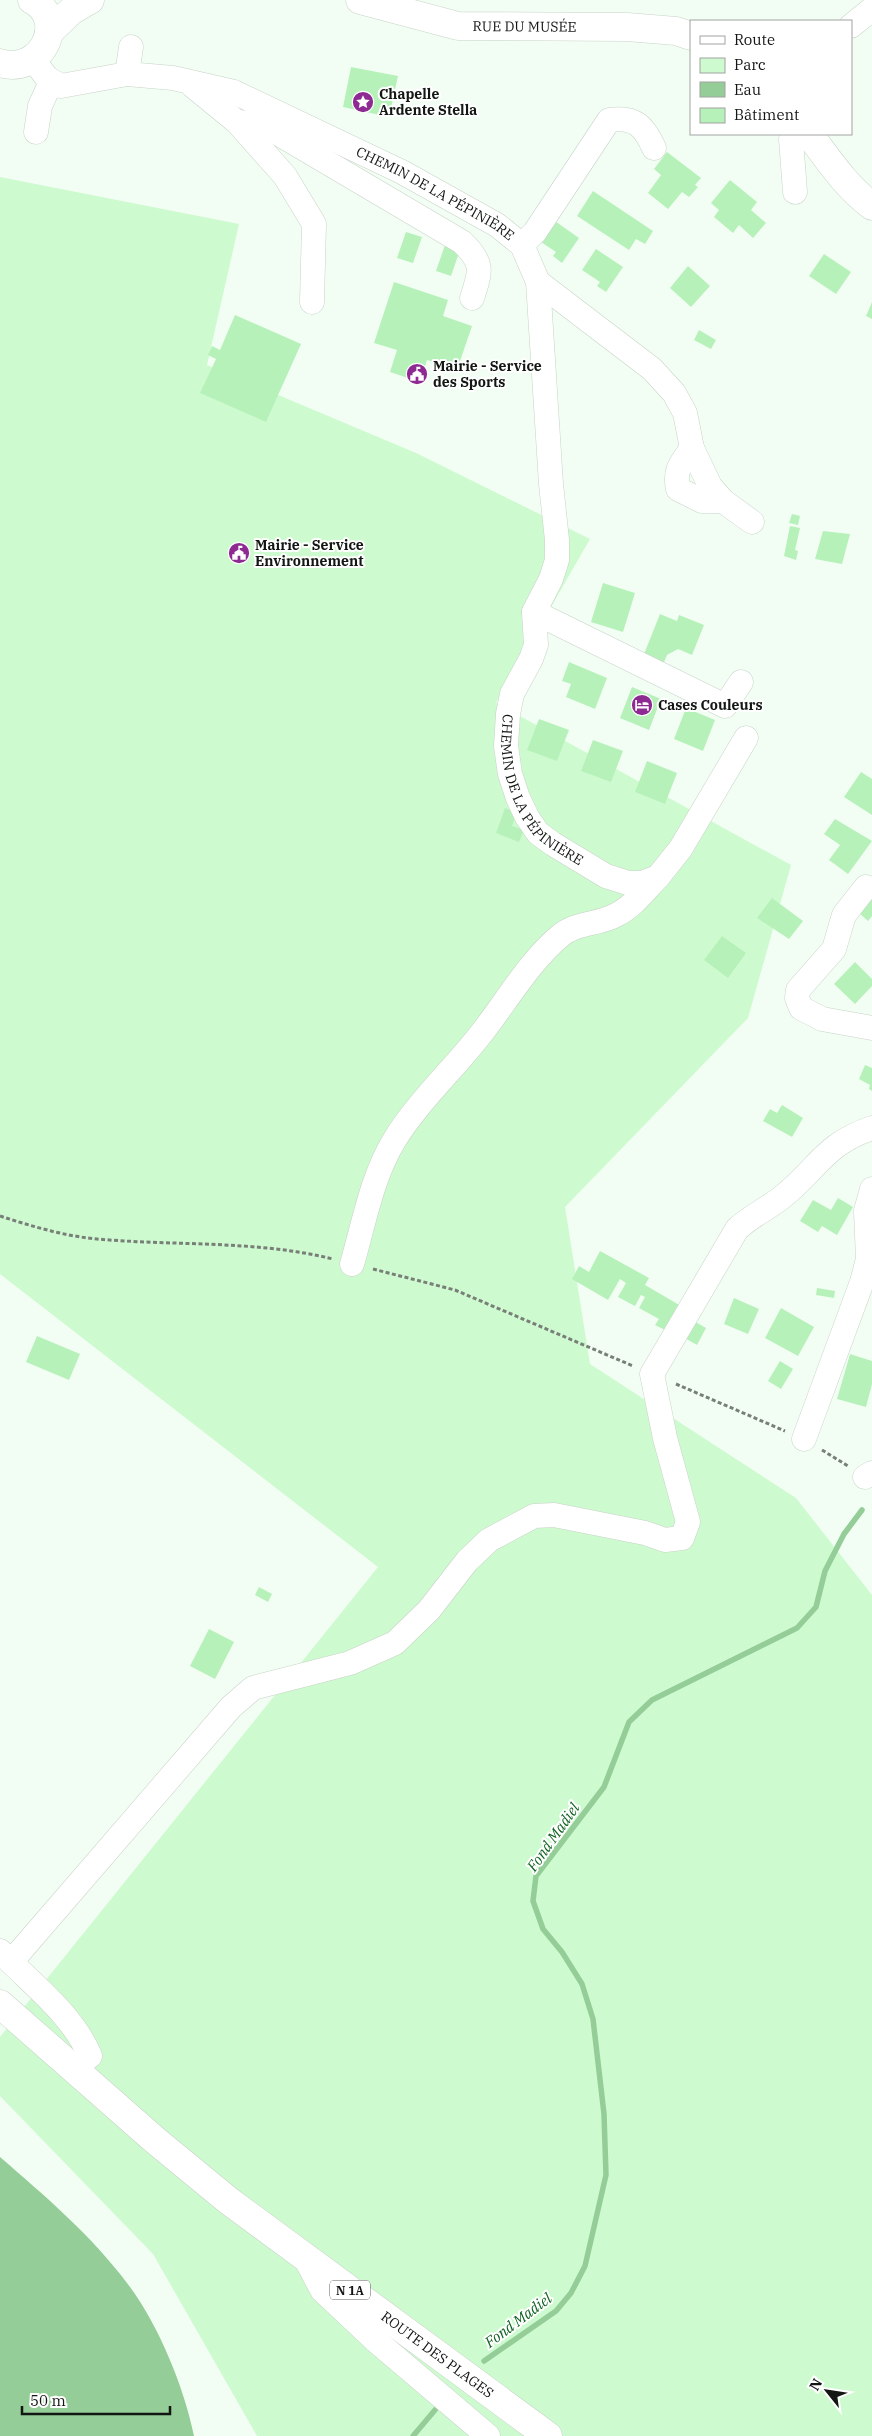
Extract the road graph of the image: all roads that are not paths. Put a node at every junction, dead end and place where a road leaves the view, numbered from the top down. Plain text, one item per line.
1 (90, 0) edge
2 (360, 0) edge
3 (40, 1) edge
4 (872, 9) edge
5 (852, 25) edge
6 (49, 32) junction
7 (690, 36) edge
8 (130, 47) dead end
9 (33, 59) junction
10 (0, 63) edge
11 (127, 74) junction
12 (187, 81) junction
13 (51, 82) junction
14 (237, 122) junction
15 (36, 132) dead end
16 (793, 135) edge
17 (810, 135) edge
18 (654, 148) dead end
19 (795, 192) dead end
20 (872, 206) edge
21 (522, 246) junction
22 (538, 282) junction
23 (472, 298) dead end
24 (312, 302) dead end
25 (752, 522) dead end
26 (534, 612) junction
27 (741, 682) dead end
28 (746, 738) dead end
29 (658, 877) junction
30 (866, 887) dead end
31 (872, 1028) edge
32 (872, 1128) edge
33 (872, 1189) edge
34 (352, 1264) road end
35 (804, 1439) road end
36 (5, 1957) edge
37 (0, 2004) edge
38 (74, 2069) junction
39 (304, 2256) junction
40 (488, 2436) edge
41 (548, 2436) edge

1 - 6 main road
2 - 7 main road, RUE DU MUSÉE
3 - 6 main road
4 - 5 street
6 - 9 main road
8 - 11 street
9 - 10 main road
9 - 13 street
11 - 12 street, CHEMIN DE LA PÉPINIÈRE
11 - 13 street, CHEMIN DE LA PÉPINIÈRE
12 - 14 street
12 - 21 street, CHEMIN DE LA PÉPINIÈRE
13 - 15 street
14 - 23 street
14 - 24 street
16 - 19 street
17 - 20 main road
18 - 21 street
21 - 22 street, CHEMIN DE LA PÉPINIÈRE
22 - 25 street
22 - 26 street, CHEMIN DE LA PÉPINIÈRE
26 - 27 street
26 - 29 street, CHEMIN DE LA PÉPINIÈRE
28 - 29 street
29 - 34 street
30 - 31 street
32 - 36 street
33 - 35 street
36 - 38 street
37 - 38 main road, N 1A
38 - 39 main road, ROUTE DES PLAGES / N 1A
39 - 40 street, ROUTE DES PLAGES / N 1a
39 - 41 main road, ROUTE DES PLAGES / N 1A

